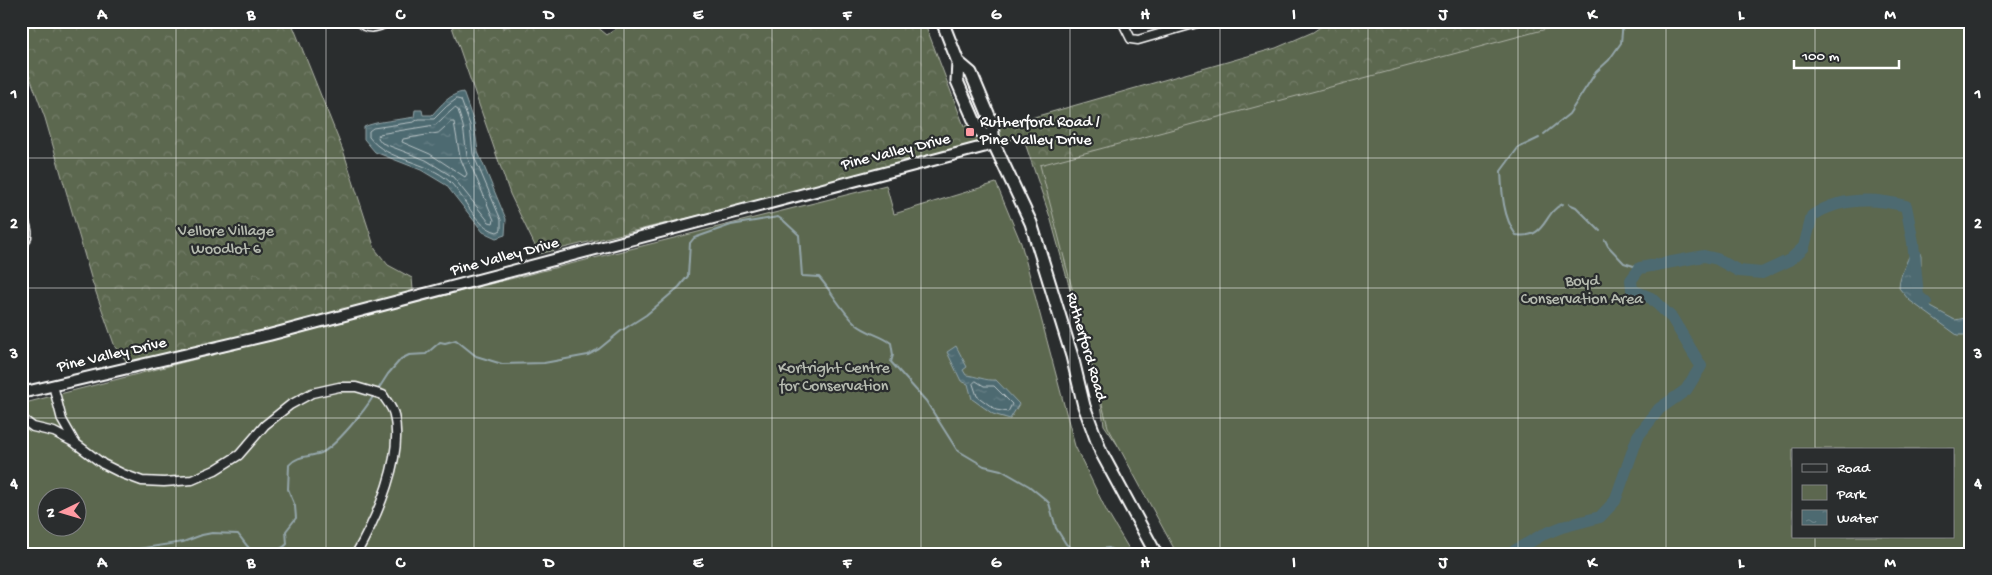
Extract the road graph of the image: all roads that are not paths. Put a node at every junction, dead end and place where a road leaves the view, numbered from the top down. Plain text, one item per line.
1 (358, 21) edge
2 (389, 21) edge
3 (942, 21) edge
4 (1122, 21) edge
5 (1204, 21) edge
6 (994, 144) junction
7 (21, 211) edge
8 (21, 246) edge
9 (53, 385) junction
10 (21, 393) edge
11 (21, 418) edge
12 (62, 420) junction
13 (46, 430) junction
14 (75, 443) junction
15 (356, 554) edge
16 (1156, 554) edge

1 - 2 street
3 - 6 main road, Rutherford Road
4 - 5 street
6 - 9 street, Pine Valley Drive
6 - 16 main road, Rutherford Road
7 - 8 street
9 - 10 street, Pine Valley Drive
9 - 12 street
11 - 13 street
12 - 13 street
12 - 14 street
13 - 14 street
14 - 15 street

